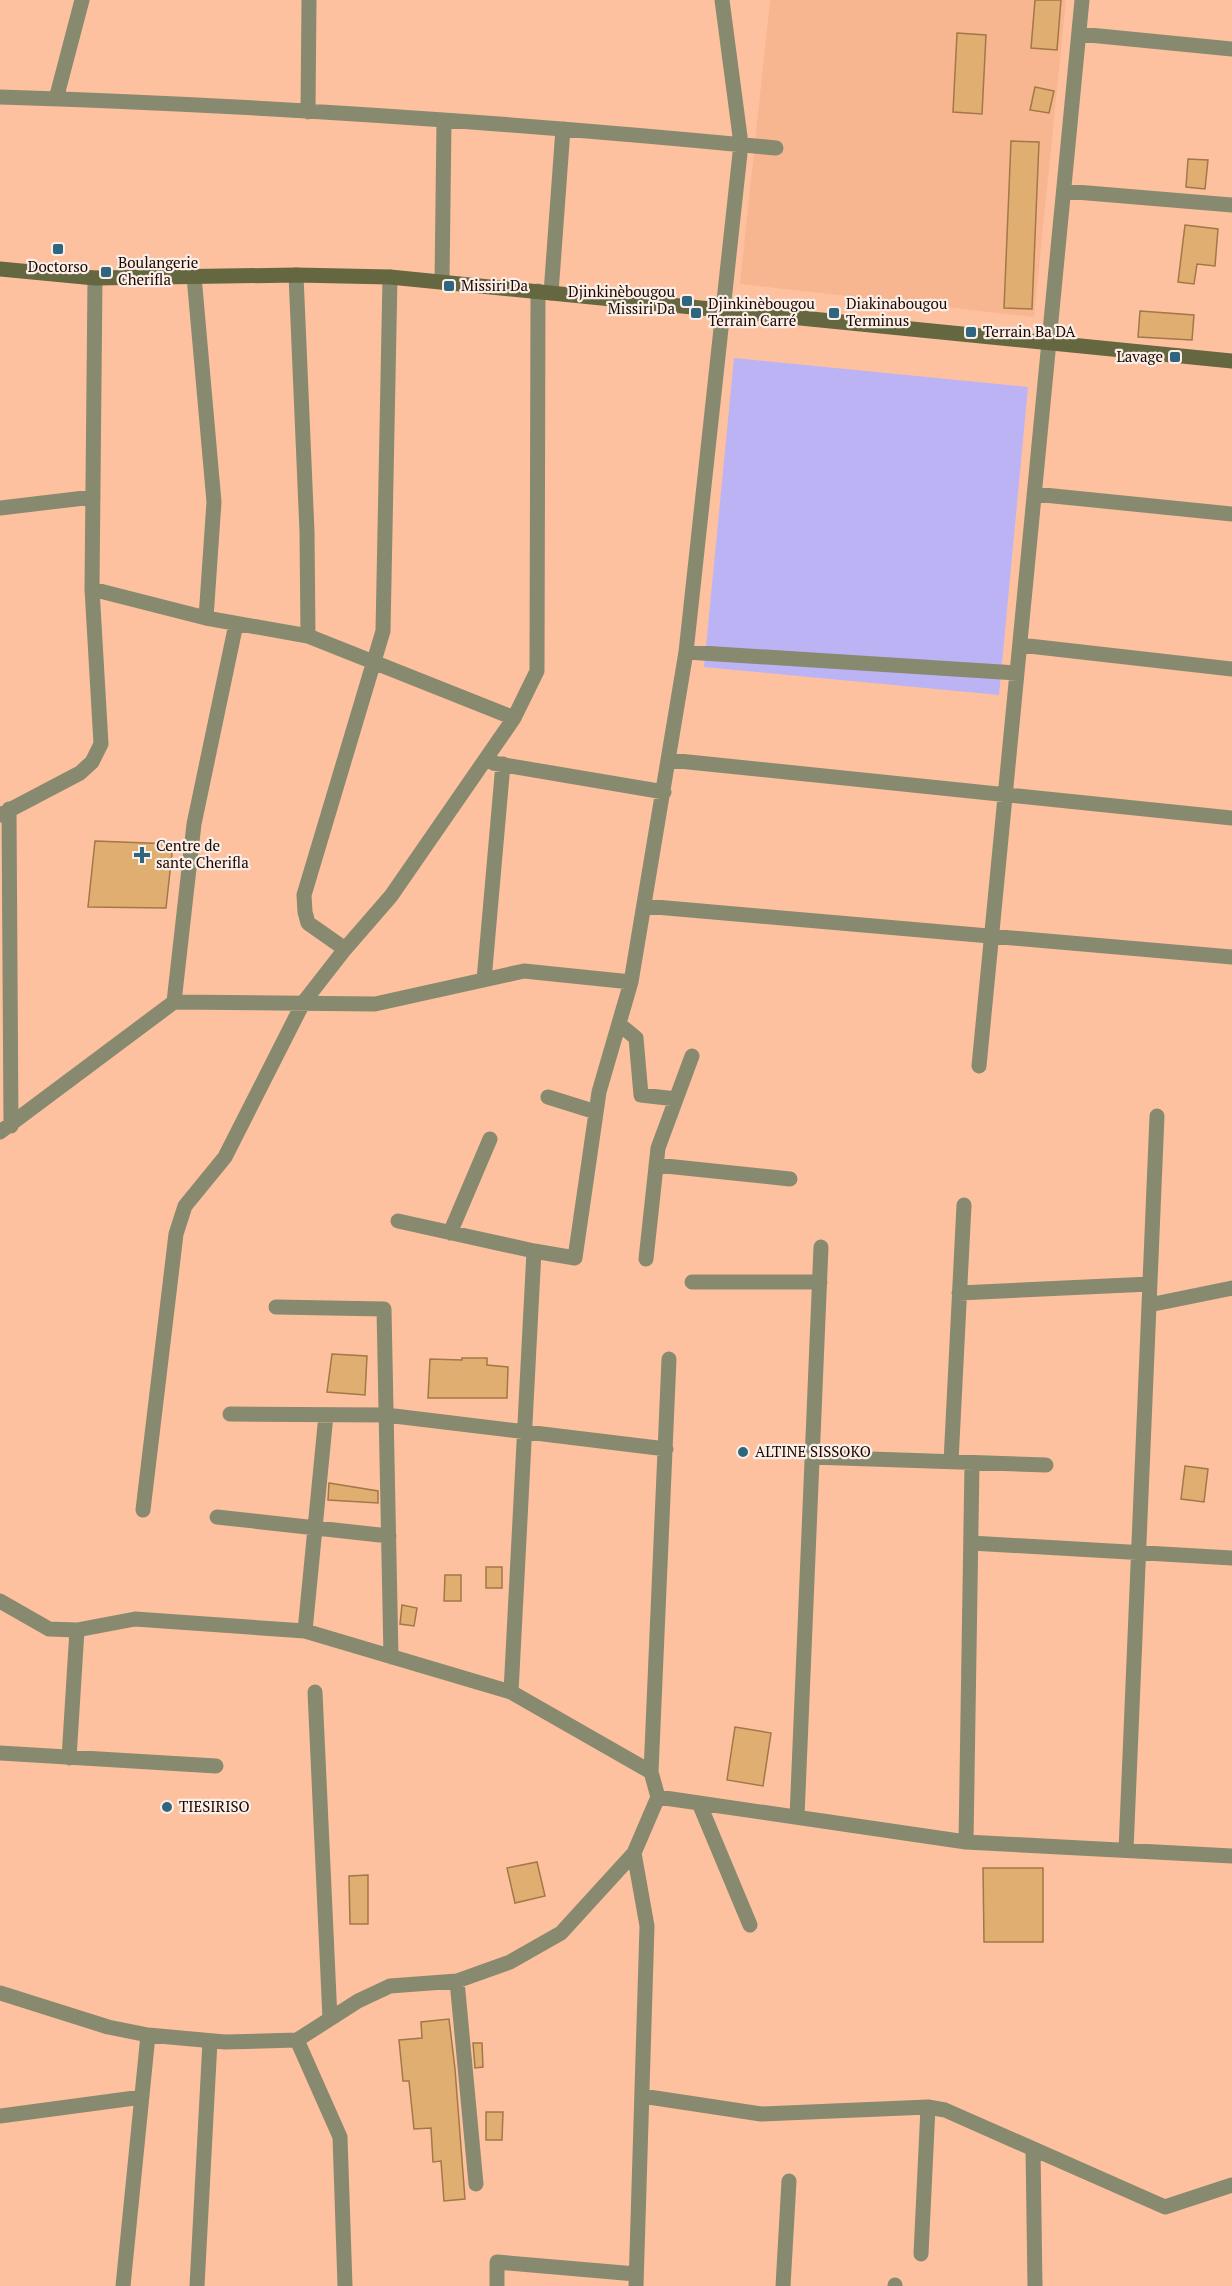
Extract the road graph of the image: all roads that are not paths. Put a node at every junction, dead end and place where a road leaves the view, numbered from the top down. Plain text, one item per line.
1 (82, 0) edge
2 (309, 0) edge
3 (723, 0) edge
4 (1082, 0) edge
5 (1079, 34) junction
6 (1232, 48) edge
7 (0, 98) edge
8 (56, 99) junction
9 (308, 112) junction
10 (444, 121) junction
11 (563, 129) junction
12 (741, 144) junction
13 (776, 148) dead end
14 (1064, 191) junction
15 (1232, 206) edge
16 (0, 269) edge
17 (296, 275) junction
18 (194, 276) junction
19 (390, 277) junction
20 (95, 278) junction
21 (442, 282) junction
22 (545, 292) junction
23 (723, 310) junction
24 (1049, 342) junction
25 (1232, 361) edge
26 (1034, 494) junction
27 (93, 497) junction
28 (0, 508) edge
29 (1232, 514) edge
30 (92, 589) junction
31 (206, 618) junction
32 (236, 624) junction
33 (308, 636) junction
34 (1020, 645) junction
35 (686, 652) junction
36 (373, 662) junction
37 (1232, 669) edge
38 (1017, 673) junction
39 (514, 718) junction
40 (669, 760) junction
41 (484, 761) junction
42 (503, 764) junction
43 (664, 792) junction
44 (1005, 794) junction
45 (4, 812) edge
46 (1232, 818) edge
47 (644, 906) junction
48 (992, 936) junction
49 (345, 949) junction
50 (1232, 957) edge
51 (484, 980) junction
52 (632, 982) junction
53 (174, 1002) junction
54 (303, 1003) junction
55 (619, 1024) junction
56 (692, 1056) dead end
57 (979, 1066) dead end
58 (548, 1097) dead end
59 (676, 1099) junction
60 (596, 1112) junction
61 (1157, 1116) dead end
62 (5, 1129) edge
63 (490, 1139) dead end
64 (656, 1165) junction
65 (790, 1179) dead end
66 (964, 1204) dead end
67 (398, 1221) dead end
68 (450, 1233) junction
69 (821, 1247) dead end
70 (534, 1251) junction
71 (646, 1259) dead end
72 (692, 1282) dead end
73 (820, 1282) junction
74 (1150, 1284) junction
75 (1232, 1288) edge
76 (959, 1293) junction
77 (1149, 1305) junction
78 (276, 1307) dead end
79 (669, 1359) dead end
80 (230, 1414) dead end
81 (326, 1415) junction
82 (386, 1415) junction
83 (525, 1432) junction
84 (666, 1449) junction
85 (812, 1457) junction
86 (951, 1462) junction
87 (972, 1463) junction
88 (1046, 1465) dead end
89 (143, 1510) dead end
90 (217, 1517) dead end
91 (315, 1528) junction
92 (389, 1536) junction
93 (971, 1543) junction
94 (1138, 1552) junction
95 (1232, 1558) edge
96 (0, 1601) edge
97 (77, 1630) junction
98 (305, 1631) junction
99 (392, 1657) junction
100 (315, 1692) dead end
101 (511, 1692) junction
102 (0, 1753) edge
103 (69, 1758) junction
104 (216, 1766) dead end
105 (651, 1772) junction
106 (658, 1797) junction
107 (699, 1803) junction
108 (797, 1817) junction
109 (966, 1842) junction
110 (1126, 1850) junction
111 (634, 1853) junction
112 (1232, 1856) edge
113 (750, 1925) dead end
114 (457, 1982) junction
115 (0, 1993) edge
116 (330, 2019) junction
117 (148, 2035) junction
118 (297, 2040) junction
119 (210, 2041) junction
120 (642, 2096) junction
121 (142, 2097) junction
122 (928, 2107) junction
123 (0, 2116) edge
124 (1033, 2149) junction
125 (789, 2181) dead end
126 (476, 2184) dead end
127 (1232, 2185) edge
128 (921, 2254) dead end
129 (636, 2280) edge
130 (123, 2286) edge
131 (197, 2286) edge
132 (345, 2286) edge
133 (497, 2286) edge
134 (783, 2286) edge
135 (1035, 2286) edge

1 - 8 street
2 - 9 street
3 - 12 street
4 - 5 street
5 - 6 street
5 - 14 street
7 - 8 street
8 - 9 street
9 - 10 street
10 - 11 street
10 - 21 street
11 - 12 street
11 - 22 street
12 - 13 street
12 - 23 street
14 - 15 street
14 - 24 street
16 - 20 street
17 - 18 street
17 - 19 street
17 - 33 street
18 - 20 street
18 - 31 street
19 - 21 street
19 - 36 street
20 - 27 street
21 - 22 street
22 - 23 street
22 - 39 street
23 - 24 street
23 - 35 street
24 - 25 street
24 - 26 street
26 - 29 street
26 - 34 street
27 - 28 street
27 - 30 street
30 - 31 street
30 - 45 street
31 - 32 street
32 - 33 street
32 - 53 street
33 - 36 street
34 - 37 street
34 - 38 street
35 - 38 street
35 - 40 street
36 - 39 street
36 - 49 street
38 - 44 street
39 - 41 street
40 - 43 street
40 - 44 street
41 - 42 street
41 - 49 street
42 - 43 street
42 - 51 street
43 - 47 street
44 - 46 street
44 - 48 street
45 - 62 street
47 - 48 street
47 - 52 street
48 - 50 street
48 - 57 street
49 - 54 street
51 - 52 street
51 - 54 street
52 - 55 street
53 - 54 street
53 - 62 street
54 - 89 street
55 - 59 street
55 - 60 street
56 - 59 street
58 - 60 street
59 - 64 street
60 - 70 street
61 - 74 street
63 - 68 street
64 - 65 street
64 - 71 street
66 - 76 street
67 - 68 street
68 - 70 street
69 - 73 street
70 - 83 street
72 - 73 street
73 - 85 street
74 - 76 street
74 - 77 street
75 - 77 street
76 - 86 street
77 - 94 street
78 - 82 street
79 - 84 street
80 - 81 street
81 - 82 street
81 - 91 street
82 - 83 street
82 - 92 street
83 - 84 street
83 - 101 street
84 - 105 street
85 - 86 street
85 - 108 street
86 - 87 street
87 - 88 street
87 - 93 street
90 - 91 street
91 - 92 street
91 - 98 street
92 - 99 street
93 - 94 street
93 - 109 street
94 - 95 street
94 - 110 street
96 - 97 street
97 - 98 street
97 - 103 street
98 - 99 street
99 - 101 street
100 - 116 street
101 - 105 street
102 - 103 street
103 - 104 street
105 - 106 street
106 - 107 street
106 - 111 street
107 - 108 street
107 - 113 street
108 - 109 street
109 - 110 street
110 - 112 street
111 - 114 street
111 - 120 street
114 - 116 street
114 - 126 street
115 - 117 street
116 - 118 street
117 - 119 street
117 - 121 street
118 - 119 street
118 - 132 street
119 - 131 street
120 - 122 street
120 - 129 street
121 - 123 street
121 - 130 street
122 - 124 street
122 - 128 street
124 - 127 street
124 - 135 street
125 - 134 street
129 - 133 street

